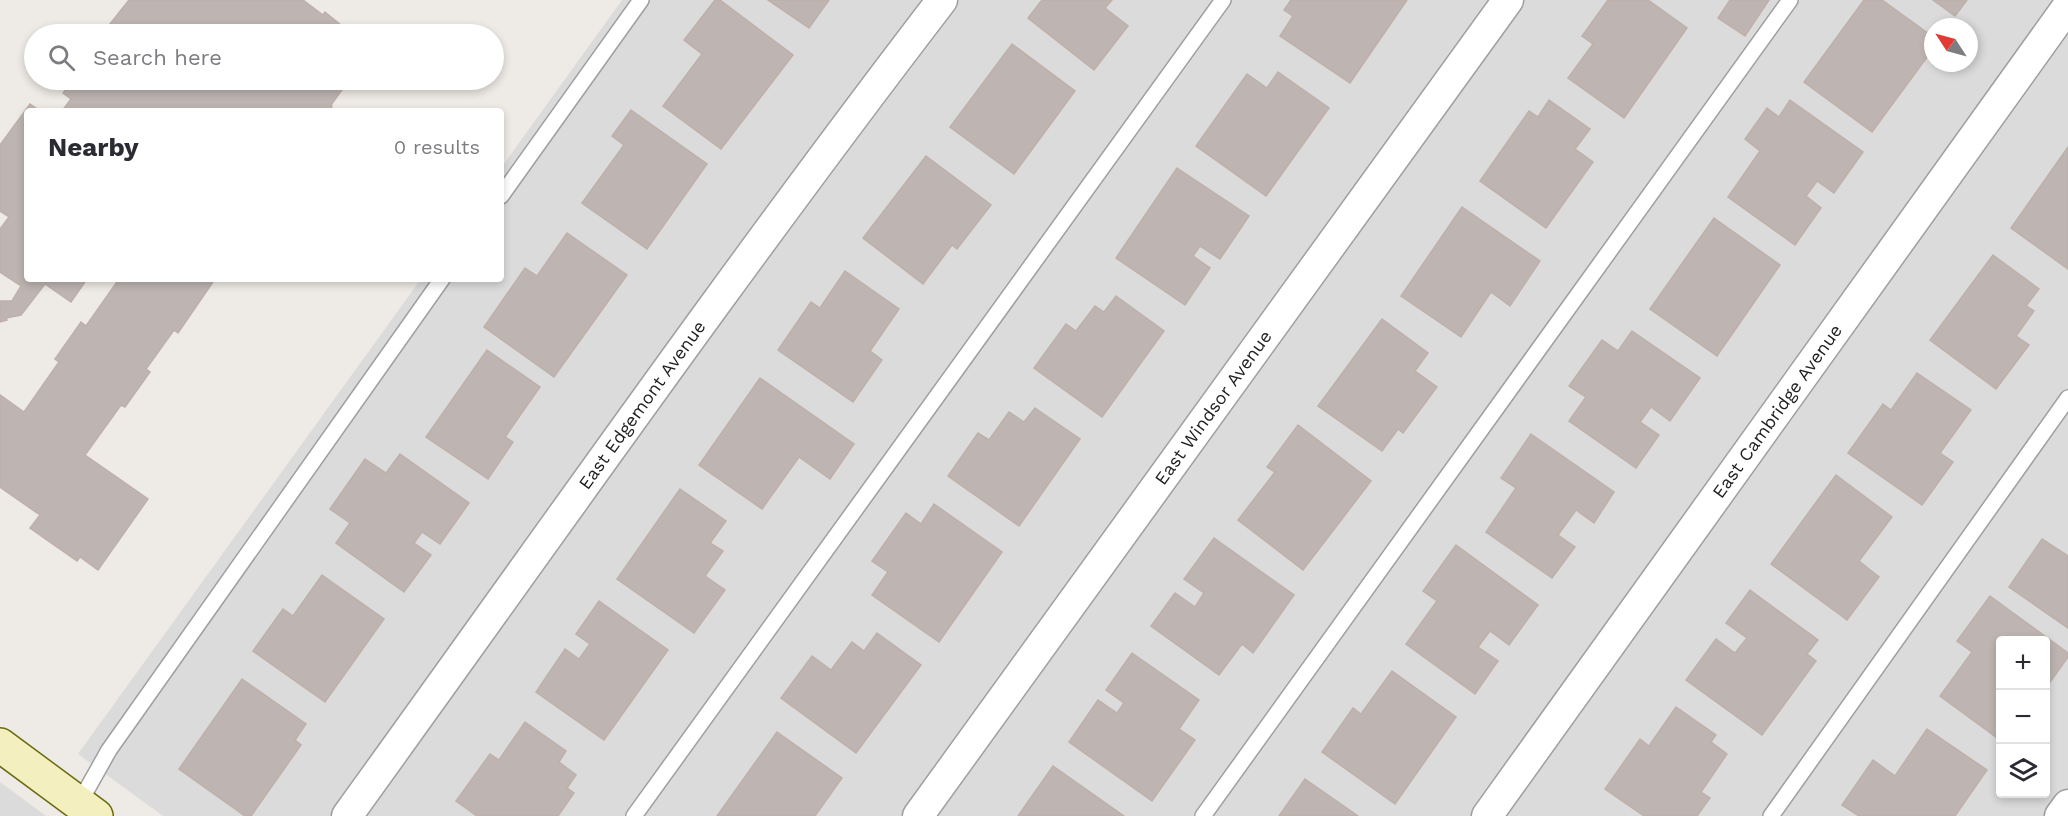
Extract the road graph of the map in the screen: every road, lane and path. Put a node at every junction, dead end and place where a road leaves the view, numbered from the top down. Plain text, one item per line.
1 (641, 0) edge
2 (942, 0) edge
3 (1223, 0) edge
4 (1508, 0) edge
5 (1790, 0) edge
6 (2068, 6) edge
7 (504, 192) edge
8 (440, 282) edge
9 (2068, 398) edge
10 (0, 745) edge
11 (2068, 805) edge
12 (83, 812) edge
13 (347, 816) edge
14 (634, 816) edge
15 (918, 816) edge
16 (1203, 816) edge
17 (1487, 816) edge
18 (1771, 816) edge
19 (2061, 816) edge

1 - 7 lane
2 - 13 street, East Edgemont Avenue
3 - 14 lane
4 - 15 street, East Windsor Avenue
5 - 16 lane
6 - 17 street, East Cambridge Avenue
8 - 12 lane
9 - 18 lane
10 - 12 street
11 - 19 street

